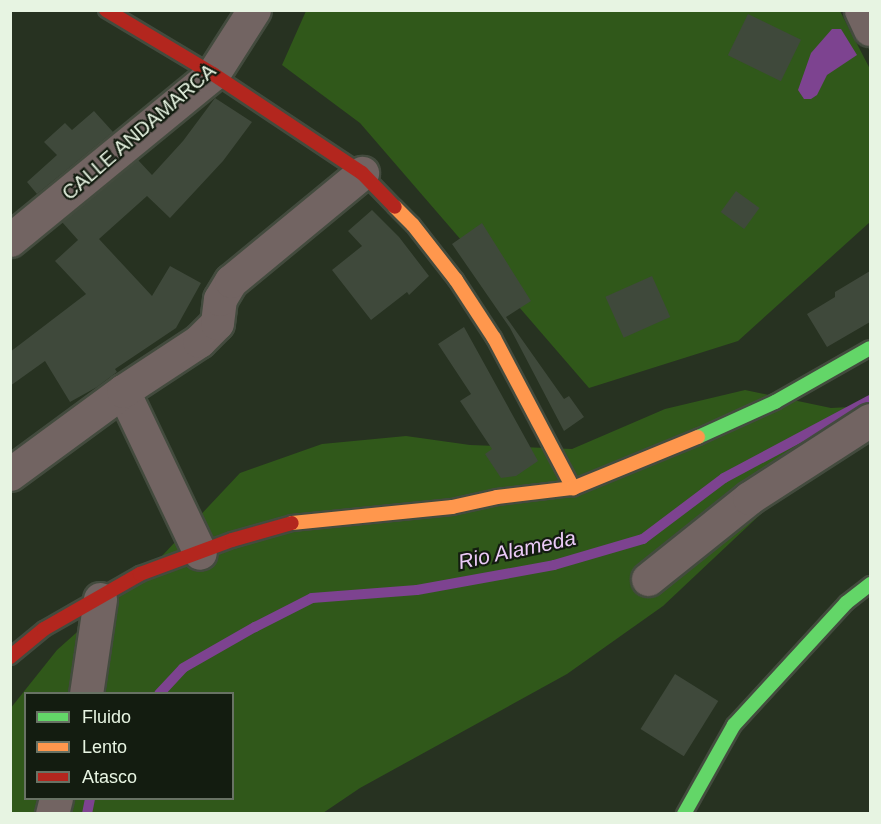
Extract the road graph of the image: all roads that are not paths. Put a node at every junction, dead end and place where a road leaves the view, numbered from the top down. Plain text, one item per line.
1 (106, 10) edge
2 (254, 10) edge
3 (861, 10) edge
4 (870, 29) edge
5 (213, 74) junction
6 (362, 173) junction
7 (10, 240) edge
8 (870, 348) edge
9 (123, 391) junction
10 (870, 420) edge
11 (10, 474) edge
12 (573, 488) junction
13 (200, 553) junction
14 (648, 579) dead end
15 (870, 584) edge
16 (100, 599) junction
17 (10, 657) edge
18 (86, 692) edge
19 (684, 813) edge

1 - 5 street
2 - 5 street, CALLE ANDAMARCA
3 - 4 street
5 - 6 street
5 - 7 street, CALLE ANDAMARCA
6 - 9 street
6 - 12 street
8 - 12 street
9 - 11 street
9 - 13 street
10 - 14 street
12 - 13 street
13 - 16 street
15 - 19 street
16 - 17 street
16 - 18 street

